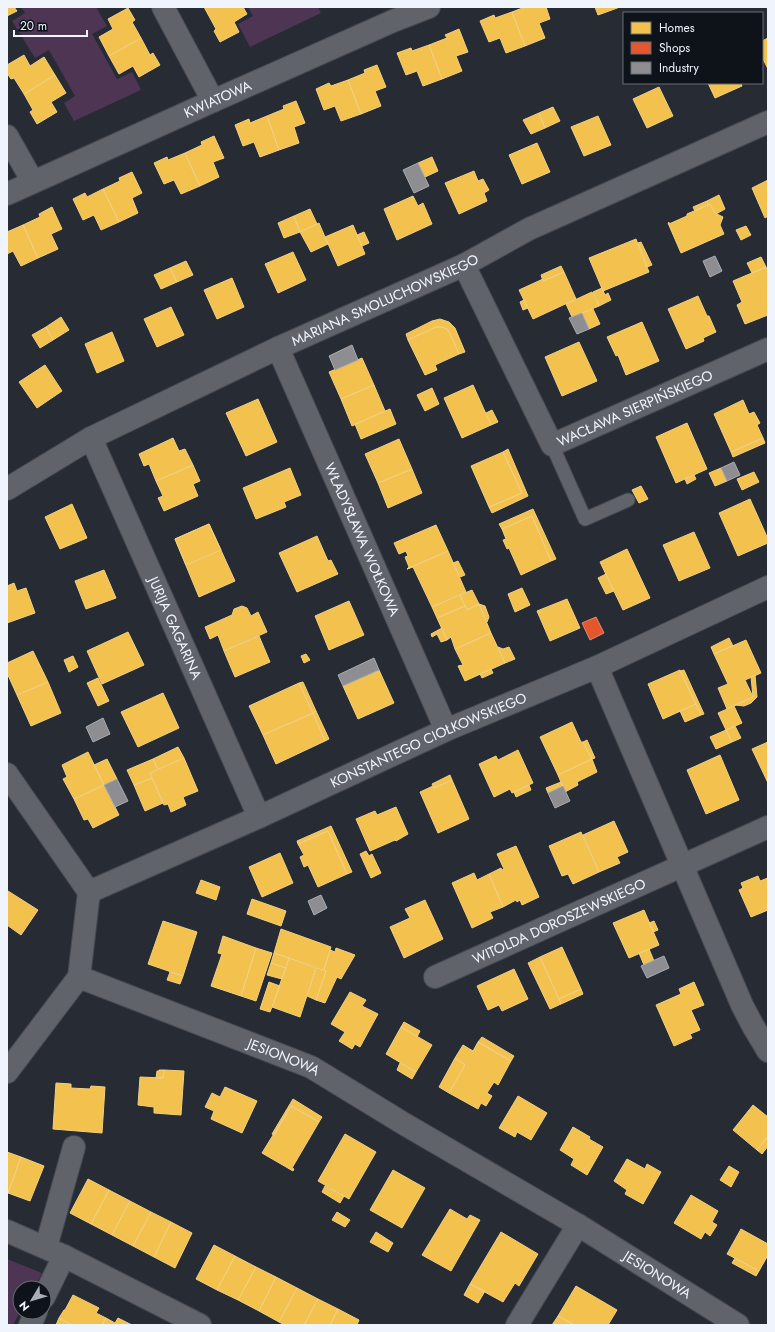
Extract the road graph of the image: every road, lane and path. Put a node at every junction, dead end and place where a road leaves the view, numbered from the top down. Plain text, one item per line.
1 (163, 7) edge
2 (429, 7) edge
3 (389, 14) edge
4 (213, 101) junction
5 (768, 122) edge
6 (7, 136) edge
7 (33, 182) junction
8 (7, 194) edge
9 (464, 265) junction
10 (278, 348) junction
11 (768, 349) edge
12 (92, 438) junction
13 (552, 445) junction
14 (7, 489) edge
15 (628, 500) dead end
16 (768, 587) edge
17 (597, 667) junction
18 (446, 730) junction
19 (7, 774) edge
20 (259, 817) junction
21 (768, 827) edge
22 (682, 865) junction
23 (89, 892) junction
24 (79, 977) junction
25 (436, 977) dead end
26 (768, 1051) edge
27 (7, 1072) edge
28 (74, 1147) dead end
29 (578, 1224) junction
30 (7, 1231) edge
31 (55, 1252) junction
32 (48, 1280) edge
33 (177, 1320) edge
34 (200, 1325) edge
35 (517, 1325) edge
36 (738, 1325) edge

1 - 4 street
2 - 3 street, KWIATOWA
3 - 4 street, KWIATOWA
4 - 7 street, KWIATOWA
5 - 9 street, MARIANA SMOLUCHOWSKIEGO
6 - 7 street
7 - 8 street, KWIATOWA
9 - 10 street, MARIANA SMOLUCHOWSKIEGO
9 - 13 street, WACŁAWA SIERPIŃSKIEGO
10 - 12 street, MARIANA SMOLUCHOWSKIEGO
10 - 18 street, WŁADYSŁAWA WOŁKOWA
11 - 13 street, WACŁAWA SIERPIŃSKIEGO
12 - 14 street, MARIANA SMOLUCHOWSKIEGO
12 - 20 street, JURIJA GAGARINA
13 - 15 lane
16 - 17 street, KONSTANTEGO CIOŁKOWSKIEGO
17 - 18 street, KONSTANTEGO CIOŁKOWSKIEGO
17 - 22 street
18 - 20 street, KONSTANTEGO CIOŁKOWSKIEGO
19 - 23 street
20 - 23 street, KONSTANTEGO CIOŁKOWSKIEGO
21 - 22 street, WITOLDA DOROSZEWSKIEGO
22 - 25 street, WITOLDA DOROSZEWSKIEGO
22 - 26 street
23 - 24 street
24 - 27 street
24 - 29 street, JESIONOWA
28 - 31 street
29 - 35 street
29 - 36 street, JESIONOWA
30 - 31 street
31 - 32 street
31 - 33 street
33 - 34 street

